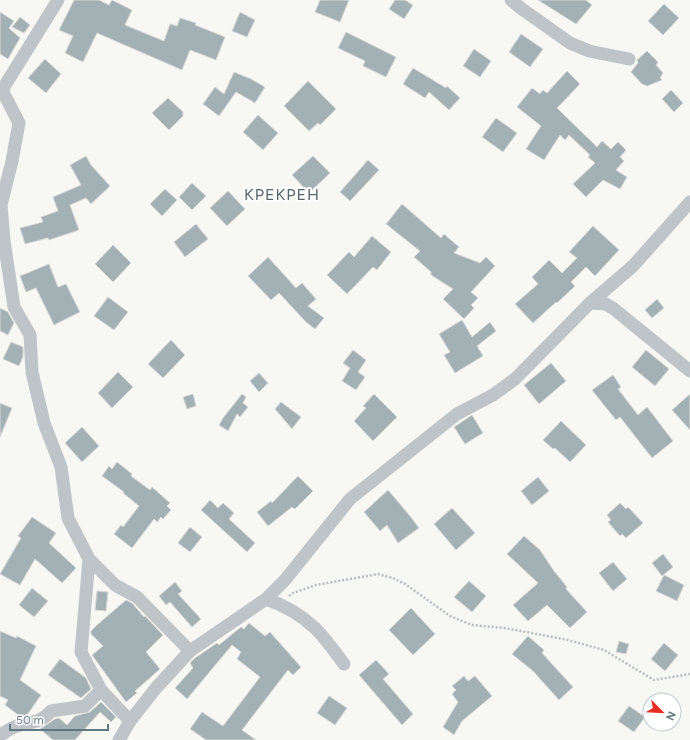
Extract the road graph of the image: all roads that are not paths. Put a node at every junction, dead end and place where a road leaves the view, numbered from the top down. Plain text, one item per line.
1 (58, 0) edge
2 (511, 0) edge
3 (629, 58) dead end
4 (1, 91) edge
5 (690, 202) edge
6 (590, 303) junction
7 (690, 371) edge
8 (90, 559) junction
9 (272, 601) junction
10 (190, 651) junction
11 (344, 664) dead end
12 (101, 690) junction
13 (130, 720) junction
14 (0, 736) edge
15 (119, 740) edge

1 - 4 street
2 - 3 street
4 - 8 street
5 - 6 street
6 - 7 street
6 - 9 street
8 - 10 street
8 - 12 street
9 - 10 street
9 - 11 street
10 - 13 street
12 - 13 street
12 - 14 street
13 - 15 street

